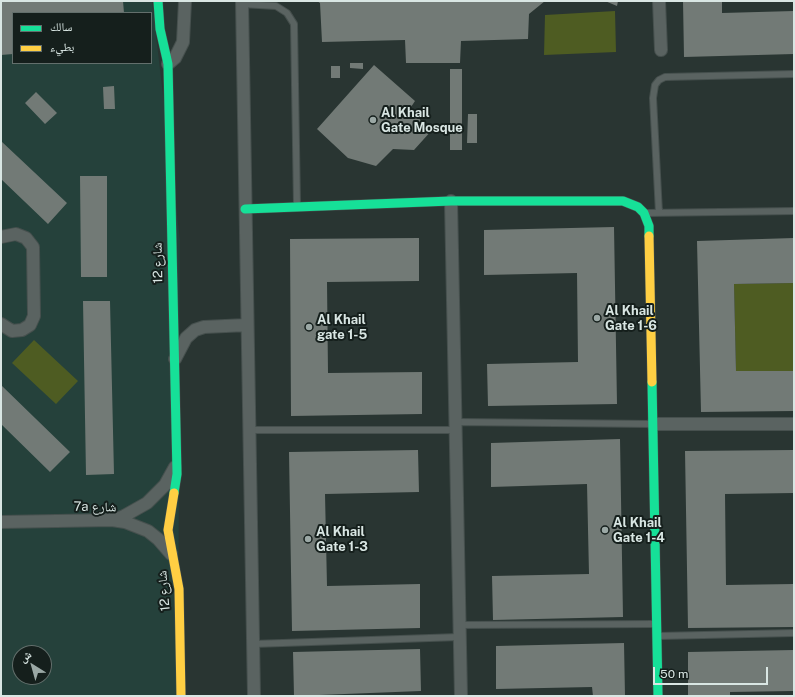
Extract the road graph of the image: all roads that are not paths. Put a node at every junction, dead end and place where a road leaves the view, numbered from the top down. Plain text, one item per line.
1 (158, 1) edge
2 (185, 1) edge
3 (659, 1) edge
4 (242, 2) edge
5 (661, 50) dead end
6 (168, 64) junction
7 (794, 74) edge
8 (451, 201) junction
9 (297, 206) junction
10 (245, 209) junction
11 (794, 211) edge
12 (659, 213) junction
13 (644, 214) junction
14 (1, 237) edge
15 (1, 324) edge
16 (247, 325) junction
17 (174, 362) junction
18 (653, 424) junction
19 (794, 424) edge
20 (456, 426) junction
21 (248, 430) junction
22 (177, 462) junction
23 (112, 520) junction
24 (1, 522) edge
25 (174, 559) junction
26 (656, 624) junction
27 (459, 631) junction
28 (794, 633) edge
29 (657, 636) junction
30 (254, 644) junction
31 (181, 696) edge
32 (254, 696) edge
33 (461, 696) edge
34 (658, 696) edge

1 - 6 street, شارع 12
2 - 6 street
3 - 5 street
4 - 9 lane
4 - 10 street
6 - 17 street, شارع 12
7 - 12 lane
8 - 9 street
8 - 13 street
8 - 20 street
9 - 10 street
10 - 16 street
11 - 12 lane
12 - 13 lane
13 - 18 street
14 - 15 street
16 - 17 street
16 - 21 street
17 - 22 street, شارع 12
18 - 19 street
18 - 20 lane
18 - 26 street
20 - 21 lane
20 - 27 street
21 - 30 street
22 - 23 street, شارع 12
22 - 25 street, شارع 12
23 - 24 street, 7a شارع
23 - 25 street, 7a شارع
25 - 31 street, شارع 12
26 - 27 lane
26 - 29 street
27 - 30 lane
27 - 33 street
28 - 29 lane
29 - 34 street
30 - 32 street

